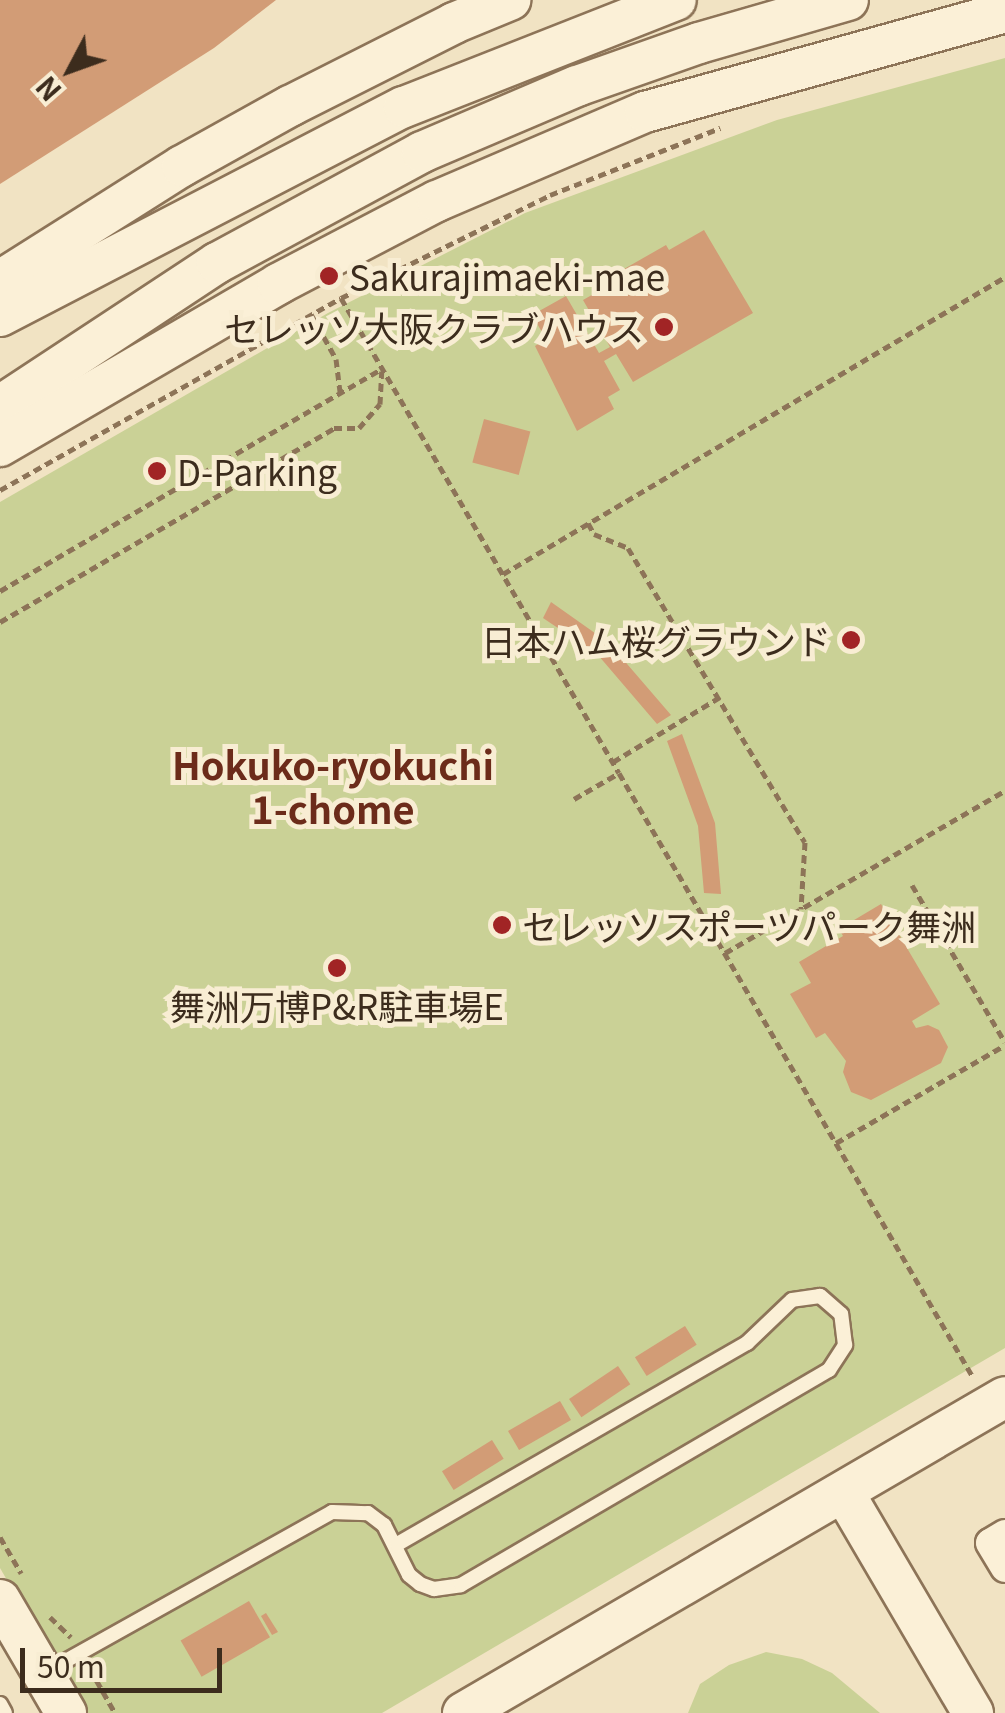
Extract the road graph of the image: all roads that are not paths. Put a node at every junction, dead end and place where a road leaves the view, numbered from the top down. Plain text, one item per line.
1 (510, 0) edge
2 (676, 0) edge
3 (848, 0) edge
4 (447, 12) edge
5 (1005, 12) edge
6 (0, 281) edge
7 (0, 316) edge
8 (0, 406) edge
9 (0, 446) edge
10 (997, 1401) edge
11 (844, 1493) junction
12 (1005, 1534) edge
13 (397, 1544) junction
14 (1005, 1568) edge
15 (0, 1600) edge
16 (43, 1673) junction
17 (0, 1704) edge
18 (5, 1713) edge
19 (66, 1713) edge
20 (463, 1713) edge
21 (973, 1713) edge

1 - 4 street
2 - 7 street
3 - 8 street
4 - 6 street
5 - 9 street
10 - 11 street
11 - 20 street
11 - 21 street
12 - 14 street
13 - 13 lane
13 - 16 lane
15 - 16 street
16 - 19 street
17 - 18 lane

